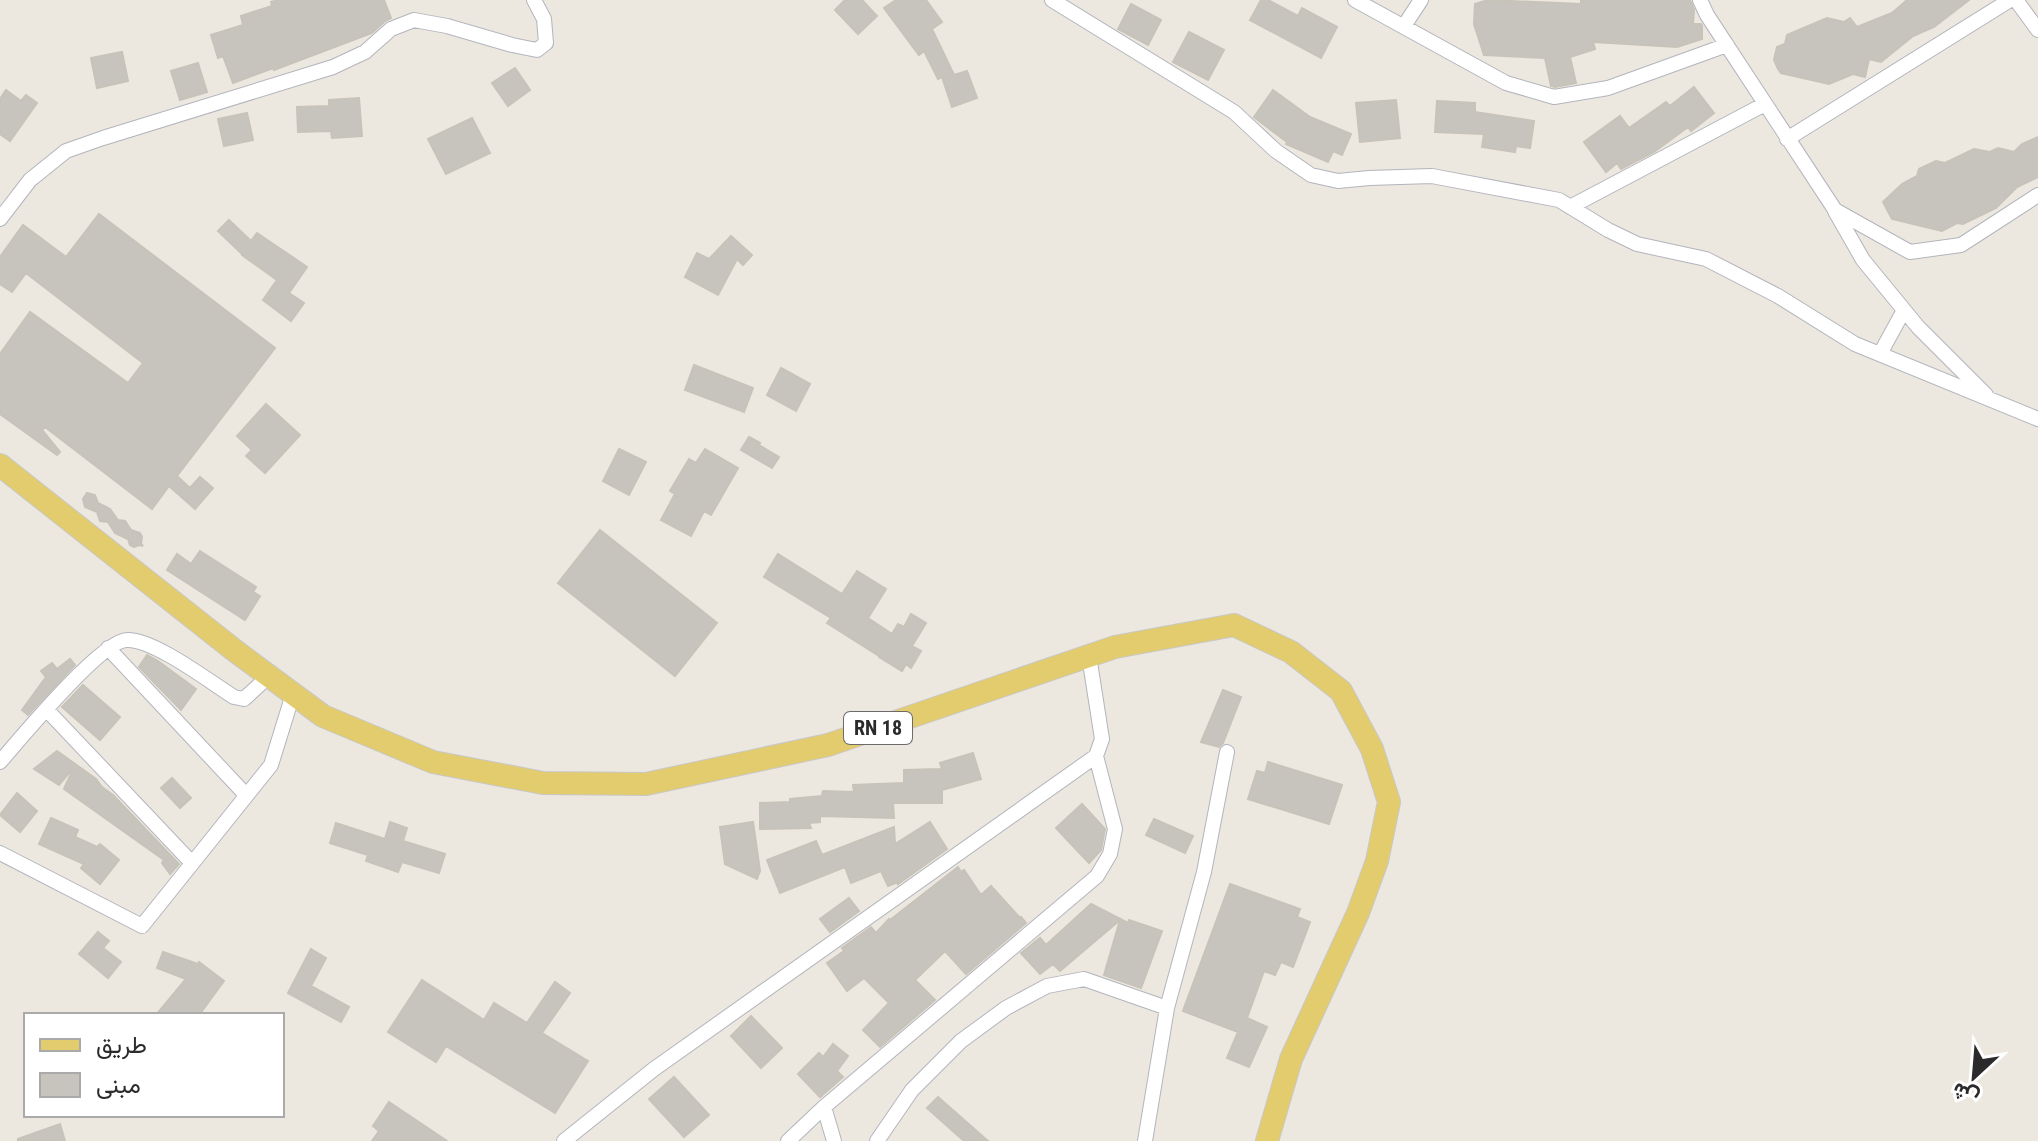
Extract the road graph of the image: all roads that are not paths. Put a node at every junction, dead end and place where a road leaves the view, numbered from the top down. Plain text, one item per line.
1 (534, 0) edge
2 (1052, 0) edge
3 (1355, 0) edge
4 (1421, 0) edge
5 (1700, 0) edge
6 (2013, 0) edge
7 (1709, 7) edge
8 (1404, 26) junction
9 (2038, 30) edge
10 (1727, 45) junction
11 (1765, 104) junction
12 (1787, 139) junction
13 (2038, 195) edge
14 (1570, 207) junction
15 (1835, 210) junction
16 (0, 219) edge
17 (1904, 310) junction
18 (1880, 354) junction
19 (1991, 400) junction
20 (2038, 419) edge
21 (0, 465) edge
22 (108, 648) junction
23 (1089, 656) junction
24 (269, 676) junction
25 (293, 694) junction
26 (46, 709) junction
27 (1227, 752) dead end
28 (1096, 756) junction
29 (0, 762) edge
30 (246, 795) junction
31 (0, 853) edge
32 (191, 862) junction
33 (1167, 1008) junction
34 (824, 1107) junction
35 (564, 1141) edge
36 (788, 1141) edge
37 (834, 1141) edge
38 (877, 1141) edge
39 (1145, 1141) edge
40 (1267, 1141) edge

1 - 16 street
2 - 14 street
3 - 8 street
4 - 8 street
5 - 7 street
6 - 9 street
6 - 12 street
7 - 10 street
8 - 10 street
10 - 11 street
11 - 12 street
11 - 14 street
12 - 15 street
13 - 15 street
14 - 18 street
15 - 17 street
17 - 18 street
17 - 19 street
18 - 19 street
19 - 20 street
21 - 24 main road, RN 18
22 - 24 street
22 - 26 street
22 - 30 street
23 - 25 main road, RN 18
23 - 28 street
23 - 40 main road, RN 18
24 - 25 main road, RN 18
25 - 30 street
26 - 29 street
26 - 32 street
27 - 33 street
28 - 34 street
28 - 35 street
30 - 32 street
31 - 32 street
33 - 38 street
33 - 39 street
34 - 36 street
34 - 37 street

